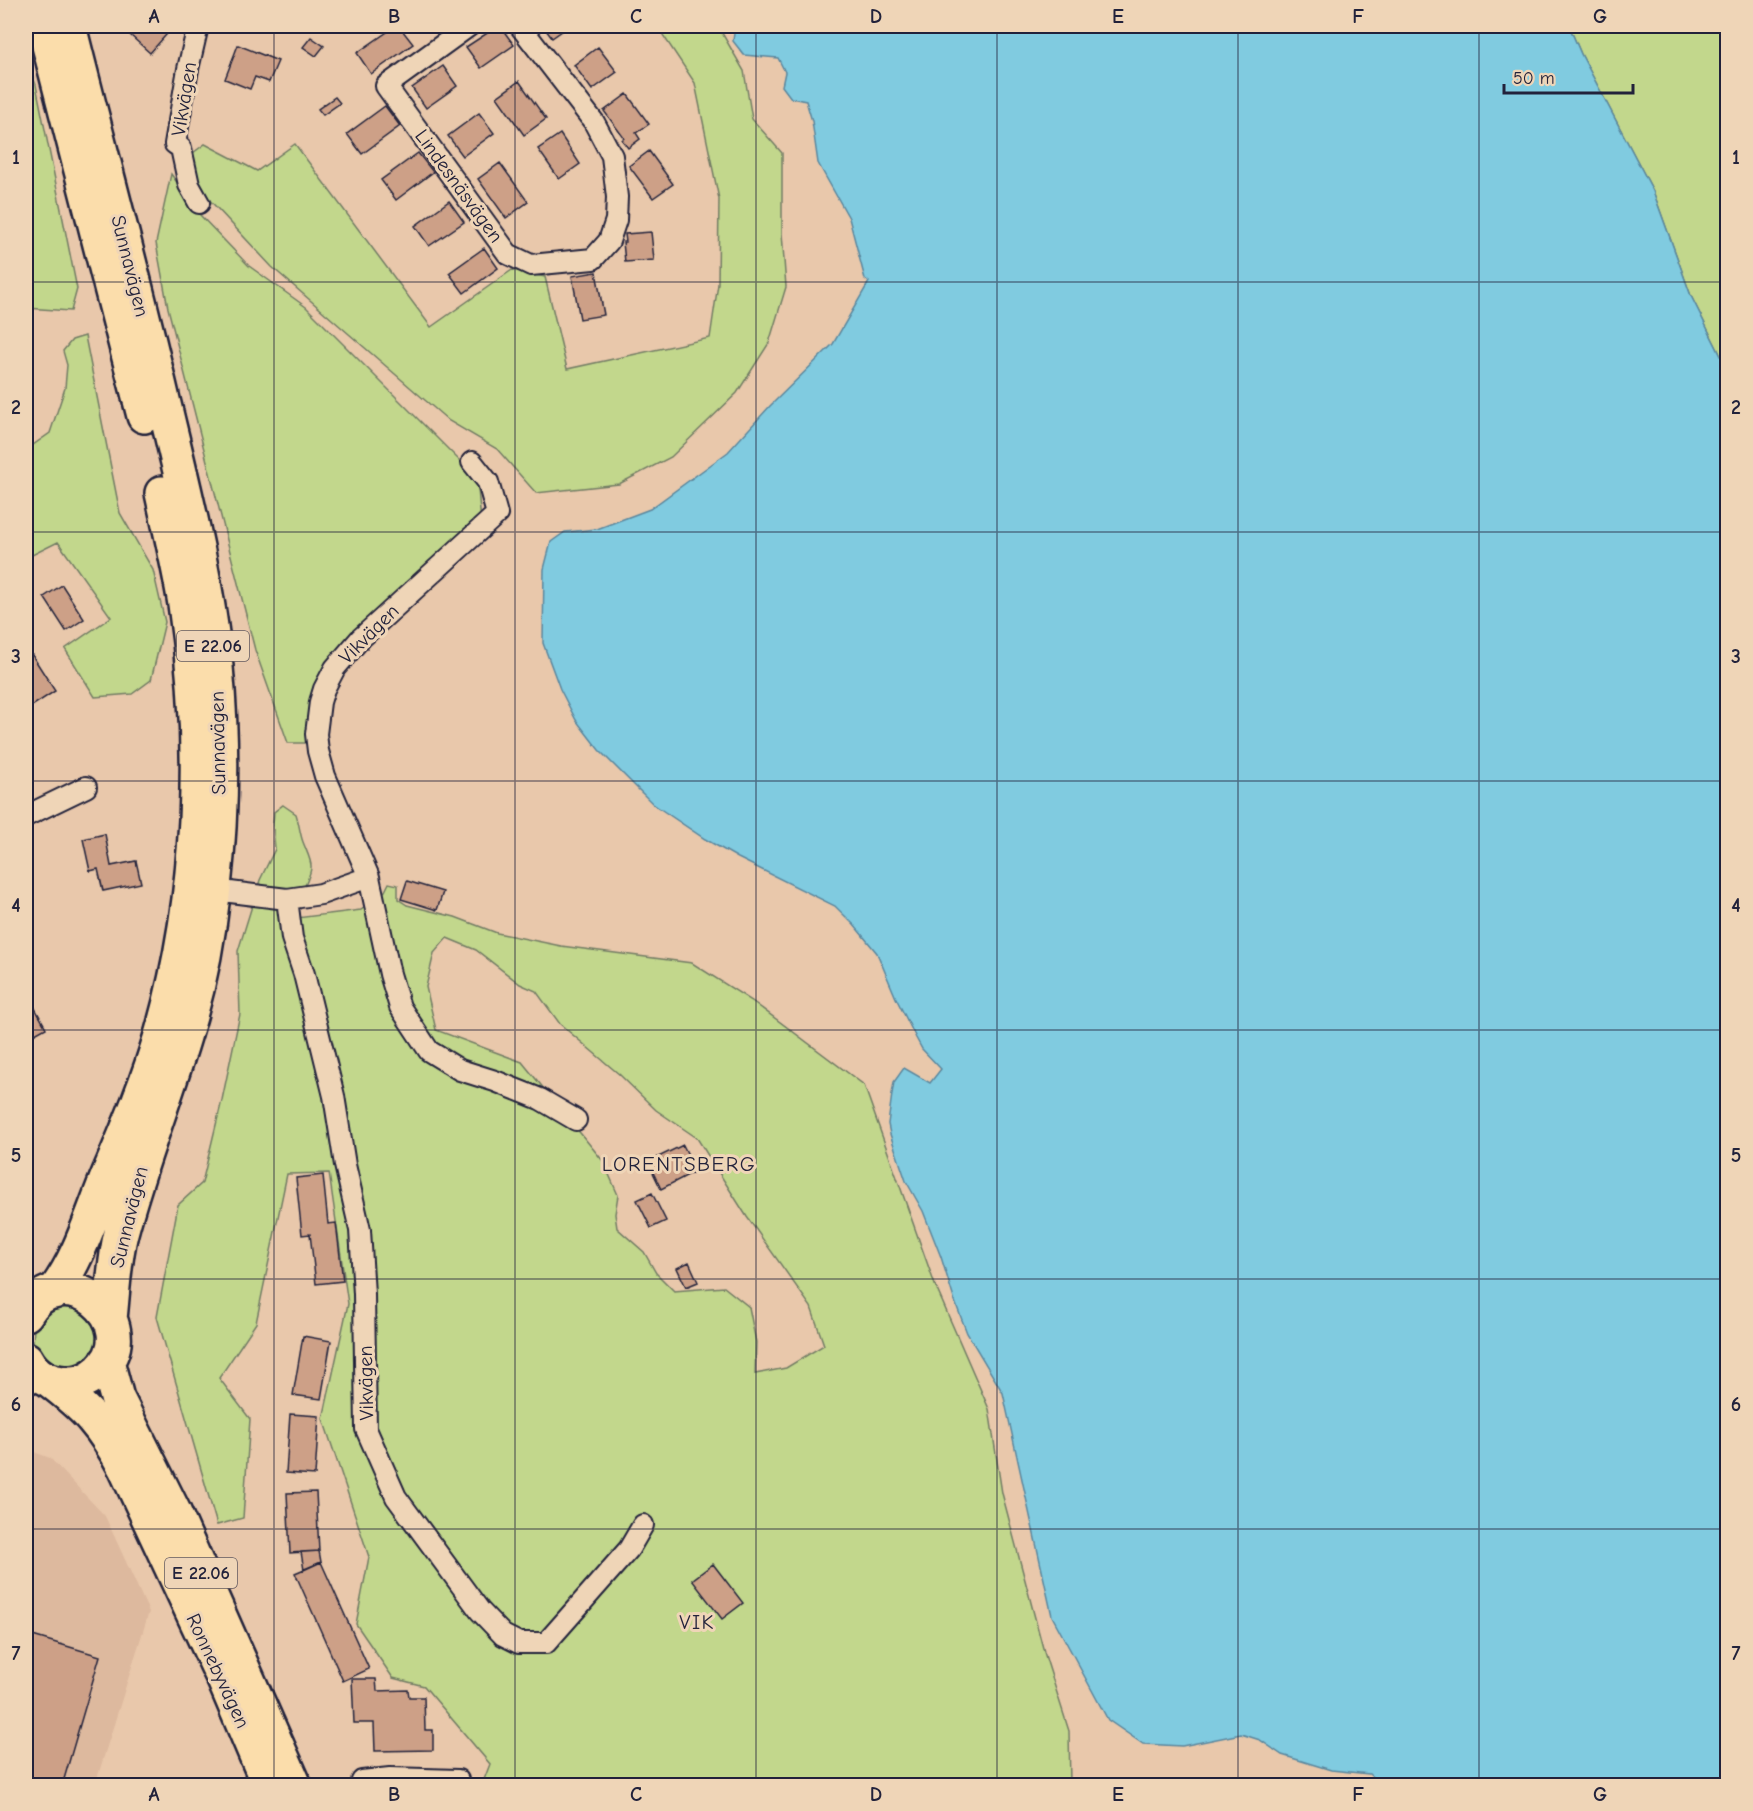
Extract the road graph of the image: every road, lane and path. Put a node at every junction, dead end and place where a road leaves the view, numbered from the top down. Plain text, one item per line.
1 (44, 26) edge
2 (69, 26) edge
3 (198, 26) edge
4 (469, 26) edge
5 (520, 26) edge
6 (199, 203) dead end
7 (472, 462) dead end
8 (86, 787) dead end
9 (26, 816) edge
10 (369, 877) junction
11 (214, 890) junction
12 (287, 899) junction
13 (576, 1120) dead end
14 (54, 1292) junction
15 (26, 1314) edge
16 (110, 1319) junction
17 (26, 1359) edge
18 (107, 1361) junction
19 (49, 1380) junction
20 (642, 1525) dead end
21 (458, 1780) dead end
22 (363, 1781) dead end
23 (269, 1785) edge
24 (295, 1785) edge

1 - 14 highway, Sunnavägen / E 22.06
2 - 11 highway, Sunnavägen / E 22.06
3 - 6 street, Vikvägen
4 - 5 street, Lindesnäsvägen
7 - 10 street, Vikvägen
8 - 9 street
10 - 12 street
10 - 13 street, Vikvägen
11 - 12 street
11 - 16 highway, Sunnavägen / E 22.06
12 - 20 street, Vikvägen
14 - 15 highway, E 22.06
14 - 16 highway
16 - 18 highway, E 22.06
17 - 19 highway, E 22.06
18 - 19 highway
18 - 24 highway, Ronnebyvägen / E 22.06
19 - 23 highway, Ronnebyvägen / E 22.06
21 - 22 street

